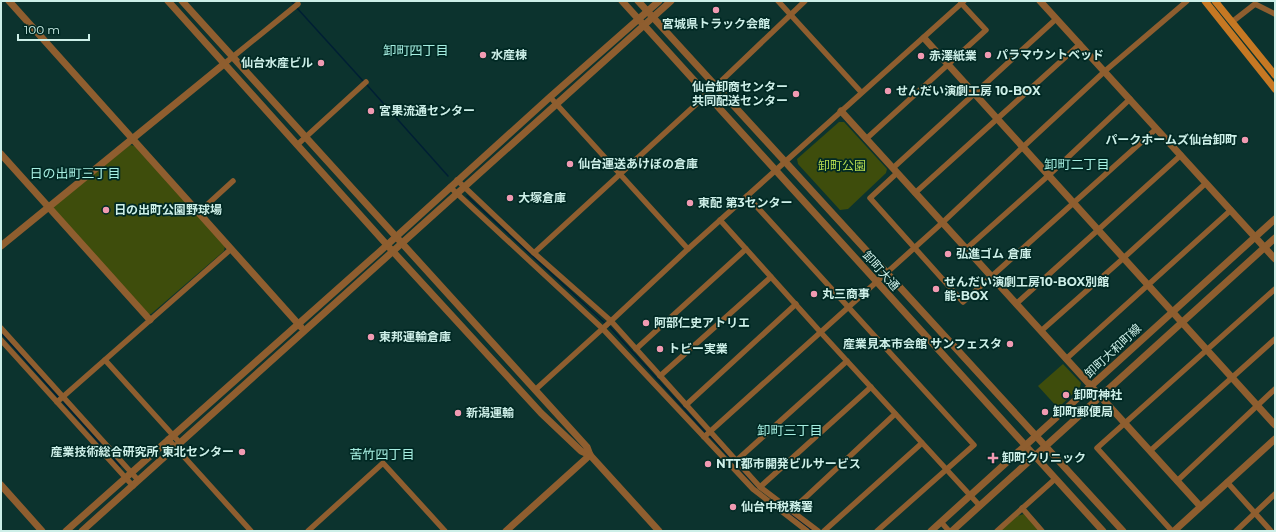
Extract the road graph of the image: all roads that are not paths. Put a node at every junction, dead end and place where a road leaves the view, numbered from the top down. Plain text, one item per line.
1 (9, 1) edge
2 (168, 1) edge
3 (182, 1) edge
4 (622, 1) edge
5 (638, 1) edge
6 (659, 1) edge
7 (671, 1) edge
8 (778, 1) edge
9 (805, 1) edge
10 (1040, 1) edge
11 (1187, 1) edge
12 (1205, 1) edge
13 (1215, 1) edge
14 (963, 2) edge
15 (296, 6) dead end
16 (648, 12) junction
17 (790, 14) junction
18 (1275, 14) edge
19 (653, 18) junction
20 (639, 19) junction
21 (1056, 19) junction
22 (1232, 22) junction
23 (644, 26) junction
24 (924, 38) junction
25 (1080, 44) junction
26 (232, 57) junction
27 (224, 64) junction
28 (948, 65) junction
29 (1105, 71) junction
30 (1275, 75) edge
31 (364, 83) dead end
32 (716, 86) junction
33 (1275, 89) edge
34 (861, 92) junction
35 (974, 93) junction
36 (707, 94) junction
37 (550, 97) junction
38 (1130, 99) junction
39 (556, 104) junction
40 (840, 111) junction
41 (997, 119) junction
42 (1156, 129) junction
43 (305, 138) junction
44 (132, 139) junction
45 (866, 139) junction
46 (297, 145) junction
47 (1022, 147) junction
48 (1, 154) edge
49 (1181, 155) junction
50 (785, 161) junction
51 (776, 170) junction
52 (895, 171) junction
53 (620, 174) junction
54 (1049, 175) junction
55 (457, 180) junction
56 (233, 181) dead end
57 (1206, 183) junction
58 (450, 187) junction
59 (464, 187) junction
60 (915, 193) junction
61 (456, 194) junction
62 (747, 196) junction
63 (1074, 203) junction
64 (48, 207) junction
65 (1231, 210) junction
66 (198, 213) junction
67 (1275, 219) edge
68 (720, 220) junction
69 (942, 223) junction
70 (1098, 230) junction
71 (396, 236) junction
72 (1255, 237) junction
73 (1275, 238) edge
74 (401, 242) junction
75 (387, 244) junction
76 (1, 246) edge
77 (1264, 247) junction
78 (914, 248) junction
79 (231, 249) junction
80 (688, 249) junction
81 (746, 249) junction
82 (966, 249) junction
83 (393, 252) junction
84 (534, 253) junction
85 (1124, 258) junction
86 (1275, 258) edge
87 (887, 273) junction
88 (771, 277) junction
89 (991, 277) junction
90 (877, 283) junction
91 (1148, 285) junction
92 (1275, 289) edge
93 (796, 304) junction
94 (1016, 304) junction
95 (848, 308) junction
96 (1172, 312) junction
97 (150, 320) junction
98 (1182, 322) junction
99 (298, 323) junction
100 (607, 325) junction
101 (1, 328) edge
102 (305, 331) junction
103 (1041, 331) junction
104 (821, 332) junction
105 (1275, 339) edge
106 (1, 340) edge
107 (636, 349) junction
108 (1207, 350) junction
109 (1066, 359) junction
110 (105, 360) junction
111 (847, 361) junction
112 (660, 376) junction
113 (1232, 378) junction
114 (1091, 386) junction
115 (871, 387) junction
116 (535, 390) junction
117 (1275, 390) edge
118 (62, 397) junction
119 (1100, 397) junction
120 (57, 402) junction
121 (686, 405) junction
122 (1257, 405) junction
123 (895, 414) junction
124 (1125, 423) junction
125 (1275, 425) edge
126 (710, 431) junction
127 (1037, 436) junction
128 (171, 437) junction
129 (704, 437) junction
130 (1275, 439) edge
131 (922, 443) junction
132 (178, 445) junction
133 (1026, 446) junction
134 (1046, 446) junction
135 (1150, 451) junction
136 (590, 455) junction
137 (1035, 456) junction
138 (737, 460) junction
139 (946, 469) junction
140 (131, 472) junction
141 (125, 478) junction
142 (1055, 479) junction
143 (1177, 481) junction
144 (1227, 482) junction
145 (135, 483) junction
146 (1, 485) edge
147 (760, 486) junction
148 (1275, 494) edge
149 (970, 495) junction
150 (980, 506) junction
151 (1200, 506) junction
152 (1022, 508) junction
153 (791, 511) junction
154 (1254, 513) junction
155 (941, 522) junction
156 (42, 531) edge
157 (66, 531) edge
158 (82, 531) edge
159 (251, 531) edge
160 (308, 531) edge
161 (445, 531) edge
162 (506, 531) edge
163 (659, 531) edge
164 (806, 531) edge
165 (818, 531) edge
166 (824, 531) edge
167 (877, 531) edge
168 (931, 531) edge
169 (949, 531) edge
170 (952, 531) edge
171 (997, 531) edge
172 (1042, 531) edge
173 (1103, 531) edge
174 (1124, 531) edge
175 (1173, 531) edge
176 (1236, 531) edge
177 (1271, 531) edge

1 - 44 street
2 - 27 street
3 - 26 street
4 - 20 street, 卸町大通
5 - 16 street
6 - 16 street
7 - 19 street
8 - 17 street
9 - 17 street
10 - 21 street
11 - 29 street
12 - 33 main road
13 - 22 main road
14 - 24 street
14 - 28 street
15 - 26 street
16 - 19 street
16 - 20 street
17 - 32 street
17 - 34 street
18 - 22 street
19 - 23 street
19 - 32 street
20 - 23 street, 卸町大通
20 - 37 street
21 - 25 street
21 - 35 street
22 - 30 main road
23 - 36 street, 卸町大通
23 - 39 street
24 - 28 street
24 - 34 street
25 - 29 street
25 - 41 street
26 - 27 street
26 - 43 street
27 - 44 street
27 - 46 street
28 - 35 street
28 - 45 street
29 - 38 street
29 - 47 street
31 - 43 street
32 - 36 street
32 - 50 street
34 - 40 street
35 - 41 street
35 - 52 street
36 - 51 street, 卸町大通
36 - 53 street
37 - 39 street
37 - 55 street
38 - 42 street
38 - 54 street
39 - 53 street
39 - 59 street
40 - 45 street
40 - 50 street
41 - 47 street
41 - 60 street
42 - 49 street
42 - 63 street
43 - 46 street
43 - 71 street
44 - 64 street
44 - 66 street
45 - 52 street
46 - 75 street
47 - 54 street
47 - 69 street
48 - 64 street
49 - 57 street
49 - 70 street
50 - 51 street
50 - 87 street
51 - 62 street
51 - 90 street, 卸町大通
52 - 60 street
52 - 78 street
53 - 80 street
53 - 84 street
54 - 63 street
54 - 82 street
55 - 58 street
55 - 59 street
56 - 66 street
57 - 65 street
57 - 85 street
58 - 61 street
58 - 71 street
59 - 61 street
59 - 84 street
60 - 69 street
61 - 74 street
61 - 100 street
62 - 68 street
62 - 95 street
63 - 70 street
63 - 89 street
64 - 76 street
64 - 97 street
65 - 72 street
65 - 91 street
66 - 79 street
67 - 72 street, 卸町大和町線
68 - 80 street
68 - 81 street
69 - 78 street
69 - 82 street
70 - 85 street
70 - 94 street
71 - 74 street
71 - 75 street
72 - 77 street
72 - 96 street, 卸町大和町線
73 - 77 street, 卸町大和町線
74 - 83 street
74 - 116 street
75 - 83 street
75 - 99 street
77 - 86 street
77 - 98 street, 卸町大和町線
78 - 87 street
78 - 89 street
79 - 97 street
79 - 99 street
80 - 100 street
81 - 88 street
81 - 107 street
82 - 89 street
83 - 102 street
83 - 136 street
84 - 100 street
85 - 91 street
85 - 103 street
87 - 90 street
87 - 127 street
88 - 93 street
88 - 112 street
89 - 94 street
90 - 95 street
90 - 133 street, 卸町大通
91 - 96 street
91 - 109 street
92 - 108 street
93 - 104 street
93 - 121 street
94 - 103 street
95 - 104 street
95 - 139 street
96 - 98 street
96 - 114 street, 卸町大和町線
97 - 110 street
98 - 108 street
98 - 119 street, 卸町大和町線
99 - 102 street
99 - 128 street
100 - 107 street
100 - 116 street
100 - 129 street
101 - 118 street
102 - 132 street
103 - 109 street
104 - 111 street
104 - 126 street
105 - 113 street
106 - 120 street
107 - 112 street
108 - 113 street
108 - 124 street
109 - 114 street
110 - 118 street
110 - 128 street
111 - 115 street
111 - 138 street
112 - 121 street
113 - 122 street
113 - 135 street
114 - 119 street
114 - 127 street, 卸町大和町線
115 - 123 street
115 - 147 street
116 - 136 street
117 - 122 street
118 - 120 street
118 - 140 street
119 - 124 street
119 - 134 street, 卸町大和町線
120 - 141 street
121 - 126 street
122 - 125 street
122 - 143 street
123 - 131 street
123 - 153 street
124 - 135 street
124 - 175 street
126 - 129 street
126 - 138 street
127 - 133 street, 卸町大和町線
127 - 134 street
128 - 132 street
128 - 140 street
129 - 164 street
130 - 144 street
131 - 139 street
131 - 166 street
132 - 145 street
132 - 159 street
133 - 137 street, 卸町大通
133 - 149 street, 卸町大和町線
134 - 137 street, 卸町大和町線
134 - 174 street
135 - 143 street
136 - 162 street
136 - 163 street
137 - 142 street, 卸町大通
137 - 150 street, 卸町大和町線
138 - 147 street
139 - 149 street
139 - 167 street
140 - 141 street
140 - 145 street
141 - 145 street
141 - 157 street
142 - 152 street
142 - 173 street, 卸町大通
143 - 151 street
144 - 151 street
144 - 154 street
145 - 158 street
146 - 156 street
147 - 153 street
148 - 154 street
149 - 150 street
149 - 155 street, 卸町大和町線
150 - 170 street, 卸町大和町線
151 - 175 street
152 - 171 street
152 - 172 street
153 - 165 street
154 - 176 street
154 - 177 street
155 - 168 street, 卸町大和町線
155 - 169 street
160 - 161 street

